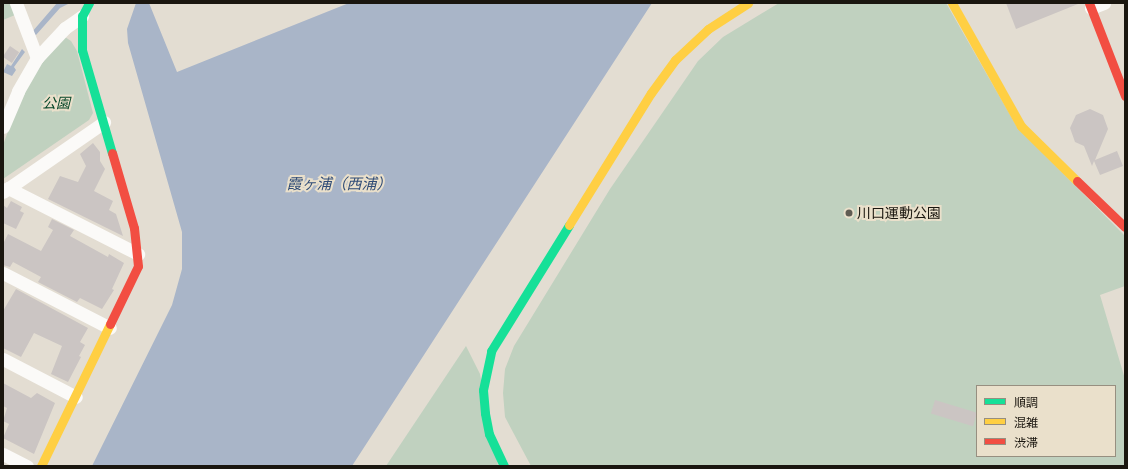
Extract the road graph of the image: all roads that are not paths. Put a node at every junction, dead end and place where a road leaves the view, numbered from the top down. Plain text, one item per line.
1 (16, 3) edge
2 (89, 3) edge
3 (748, 3) edge
4 (952, 3) edge
5 (1104, 3) edge
6 (1090, 6) edge
7 (82, 16) junction
8 (37, 58) junction
9 (1125, 96) edge
10 (104, 122) junction
11 (3, 127) edge
12 (6, 190) edge
13 (1125, 227) edge
14 (138, 254) junction
15 (3, 273) edge
16 (110, 328) junction
17 (3, 359) edge
18 (76, 397) junction
19 (3, 454) edge
20 (27, 466) edge
21 (42, 466) edge
22 (504, 466) edge

1 - 8 street
2 - 7 street
3 - 22 street
4 - 13 street
5 - 6 street
6 - 9 street
7 - 8 street
7 - 10 street
8 - 11 street
10 - 12 street
10 - 14 street
12 - 14 street
14 - 16 street
15 - 16 street
16 - 18 street
17 - 18 street
18 - 21 street
19 - 20 street

